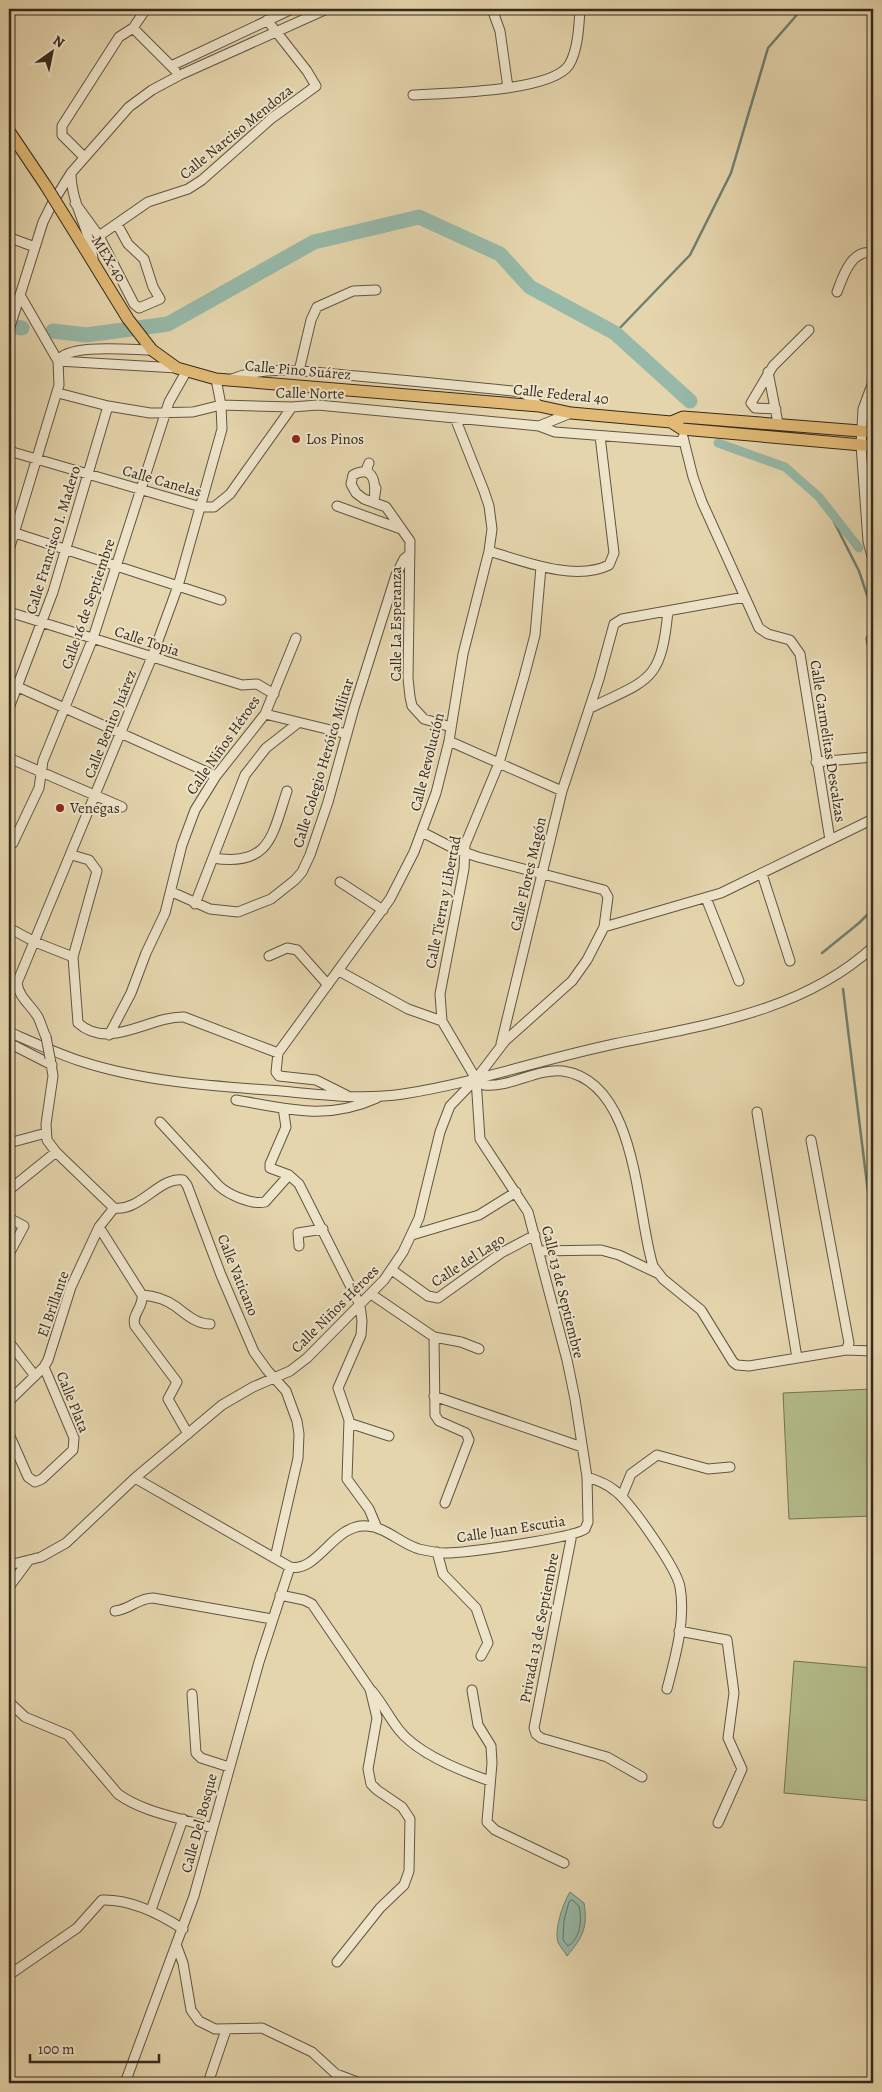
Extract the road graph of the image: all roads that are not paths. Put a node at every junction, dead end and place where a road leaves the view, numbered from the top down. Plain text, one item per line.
1 (146, 9) edge
2 (292, 9) edge
3 (327, 9) edge
4 (492, 9) edge
5 (580, 9) edge
6 (266, 20) junction
7 (133, 28) junction
8 (275, 31) junction
9 (226, 39) junction
10 (233, 51) junction
11 (171, 66) junction
12 (180, 75) junction
13 (508, 88) junction
14 (413, 95) dead end
15 (9, 131) edge
16 (84, 157) junction
17 (71, 173) junction
18 (75, 203) junction
19 (117, 224) junction
20 (99, 236) junction
21 (9, 240) edge
22 (35, 247) junction
23 (873, 253) edge
24 (93, 262) junction
25 (376, 290) dead end
26 (837, 292) dead end
27 (20, 295) junction
28 (873, 329) edge
29 (9, 330) edge
30 (809, 330) dead end
31 (873, 345) edge
32 (152, 350) junction
33 (58, 361) junction
34 (181, 370) junction
35 (299, 371) junction
36 (768, 372) junction
37 (216, 379) junction
38 (230, 380) junction
39 (873, 382) edge
40 (58, 393) junction
41 (448, 398) joint
42 (221, 405) junction
43 (108, 406) junction
44 (539, 406) junction
45 (292, 407) junction
46 (776, 409) junction
47 (571, 412) junction
48 (165, 413) junction
49 (455, 418) junction
50 (682, 423) junction
51 (778, 424) junction
52 (539, 426) junction
53 (867, 431) edge
54 (600, 436) junction
55 (684, 442) junction
56 (861, 445) junction
57 (873, 446) edge
58 (9, 451) edge
59 (38, 459) junction
60 (88, 474) junction
61 (140, 489) junction
62 (374, 501) junction
63 (337, 506) dead end
64 (201, 508) junction
65 (402, 529) junction
66 (12, 531) edge
67 (871, 542) edge
68 (66, 549) junction
69 (9, 550) edge
70 (489, 551) junction
71 (410, 554) junction
72 (873, 560) edge
73 (116, 566) junction
74 (541, 567) junction
75 (178, 586) junction
76 (745, 597) junction
77 (221, 600) dead end
78 (668, 611) junction
79 (9, 612) edge
80 (43, 622) junction
81 (92, 638) junction
82 (296, 638) dead end
83 (152, 657) junction
84 (13, 685) edge
85 (274, 694) junction
86 (9, 708) edge
87 (590, 708) junction
88 (65, 709) junction
89 (265, 714) junction
90 (298, 723) junction
91 (451, 727) junction
92 (121, 733) junction
93 (347, 734) junction
94 (449, 741) junction
95 (873, 757) edge
96 (10, 761) edge
97 (816, 762) junction
98 (499, 763) junction
99 (42, 772) junction
100 (216, 776) junction
101 (288, 791) dead end
102 (562, 791) junction
103 (95, 797) junction
104 (122, 807) dead end
105 (873, 819) edge
106 (422, 832) junction
107 (830, 840) junction
108 (11, 844) edge
109 (465, 852) junction
110 (72, 855) junction
111 (213, 858) junction
112 (762, 874) junction
113 (543, 875) junction
114 (340, 882) dead end
115 (172, 892) junction
116 (706, 898) junction
117 (195, 904) junction
118 (382, 910) junction
119 (604, 927) junction
120 (9, 928) edge
121 (35, 942) junction
122 (873, 947) edge
123 (269, 956) dead end
124 (73, 957) junction
125 (790, 961) dead end
126 (339, 971) junction
127 (738, 981) dead end
128 (328, 985) junction
129 (442, 1021) junction
130 (9, 1032) edge
131 (109, 1035) junction
132 (9, 1043) edge
133 (500, 1047) junction
134 (278, 1053) junction
135 (51, 1062) junction
136 (476, 1079) junction
137 (349, 1096) junction
138 (380, 1097) junction
139 (236, 1100) dead end
140 (283, 1108) junction
141 (757, 1112) dead end
142 (160, 1122) dead end
143 (46, 1133) junction
144 (811, 1140) dead end
145 (9, 1143) edge
146 (56, 1152) junction
147 (288, 1175) junction
148 (9, 1190) edge
149 (516, 1192) junction
150 (114, 1208) junction
151 (9, 1218) edge
152 (99, 1227) junction
153 (323, 1229) junction
154 (412, 1234) junction
155 (535, 1235) junction
156 (298, 1246) dead end
157 (539, 1251) junction
158 (9, 1254) edge
159 (392, 1270) junction
160 (657, 1273) junction
161 (370, 1294) junction
162 (142, 1295) junction
163 (360, 1304) junction
164 (210, 1324) dead end
165 (434, 1338) junction
166 (9, 1342) edge
167 (480, 1349) dead end
168 (846, 1350) junction
169 (873, 1351) edge
170 (797, 1358) junction
171 (44, 1367) junction
172 (35, 1376) junction
173 (274, 1378) junction
174 (434, 1396) junction
175 (9, 1401) edge
176 (350, 1423) junction
177 (9, 1434) edge
178 (188, 1434) junction
179 (389, 1436) dead end
180 (582, 1447) junction
181 (730, 1467) dead end
182 (587, 1477) junction
183 (135, 1478) junction
184 (622, 1496) junction
185 (445, 1504) dead end
186 (587, 1525) joint
187 (377, 1528) junction
188 (572, 1534) junction
189 (437, 1552) junction
190 (275, 1558) junction
191 (29, 1560) junction
192 (9, 1565) edge
193 (290, 1567) junction
194 (9, 1587) edge
195 (280, 1595) junction
196 (115, 1611) dead end
197 (272, 1620) junction
198 (679, 1631) junction
199 (481, 1656) dead end
200 (370, 1689) junction
201 (667, 1689) dead end
202 (472, 1690) dead end
203 (192, 1694) dead end
204 (9, 1702) edge
205 (229, 1767) junction
206 (642, 1776) dead end
207 (490, 1781) junction
208 (183, 1819) junction
209 (718, 1823) dead end
210 (212, 1828) junction
211 (564, 1863) dead end
212 (151, 1910) junction
213 (183, 1929) junction
214 (177, 1946) junction
215 (337, 1962) dead end
216 (9, 1975) edge
217 (226, 2030) junction
218 (125, 2083) edge
219 (208, 2083) edge
220 (360, 2083) edge

1 - 7 street
2 - 6 street
3 - 8 street
4 - 13 street
5 - 13 street
6 - 8 street, Calle Narciso Mendoza
6 - 9 street
7 - 11 street
7 - 16 street
8 - 10 street
8 - 19 street, Calle Narciso Mendoza
9 - 10 street
9 - 11 street
10 - 12 street
11 - 12 street
12 - 16 street
13 - 14 street
15 - 24 main road, MEX-40, bridge
16 - 17 street
17 - 18 street
17 - 22 street
18 - 20 street
18 - 24 street
19 - 20 street, Calle Narciso Mendoza
19 - 20 street
21 - 22 street
22 - 27 street
23 - 26 street
24 - 32 main road, MEX-40
25 - 35 street
27 - 29 street
27 - 33 street
28 - 31 street
30 - 36 street
32 - 33 street
32 - 34 main road, Calle Pino Suárez
33 - 34 street
33 - 40 street
34 - 37 main road, Calle Pino Suárez
34 - 48 street, Calle 16 de Septiembre
35 - 38 street
35 - 44 street
36 - 46 street
36 - 46 street
37 - 38 main road, Calle Pino Suárez
37 - 42 street, Calle Benito Juárez
38 - 41 main road, Calle Pino Suárez
39 - 53 street
40 - 43 street
40 - 59 street
41 - 44 main road, Calle Federal 40
42 - 45 street, Calle Norte
42 - 48 street, Calle Norte
42 - 64 street, Calle Benito Juárez
43 - 48 street
43 - 60 street, Calle Francisco I. Madero
44 - 47 main road, Calle Federal 40
45 - 49 street, Calle Norte
45 - 64 street, Calle Canelas
46 - 51 street
47 - 50 main road, Calle Federal 40
47 - 52 street
48 - 61 street, Calle 16 de Septiembre
49 - 52 street, Calle Norte
49 - 70 street, Calle Revolución
50 - 51 main road, Calle Federal 40
50 - 55 street, Calle Carmelitas Descalzas
50 - 56 main road, Calle Federal 40
51 - 53 main road, Calle Federal 40
52 - 54 street, Calle Norte
53 - 56 street
54 - 55 street, Calle Norte
54 - 74 street
55 - 76 street, Calle Carmelitas Descalzas
56 - 57 main road, Calle Federal 40
56 - 67 street
58 - 59 street, Calle Canelas
59 - 60 street, Calle Canelas
59 - 66 street
60 - 61 street, Calle Canelas
60 - 68 street, Calle Francisco I. Madero
61 - 64 street, Calle Canelas
61 - 73 street, Calle 16 de Septiembre
62 - 62 street, Calle La Esperanza
62 - 65 street, Calle La Esperanza
63 - 65 street
64 - 75 street, Calle Benito Juárez
65 - 71 street, Calle La Esperanza
66 - 68 street
66 - 69 street
67 - 72 street
68 - 73 street
68 - 80 street, Calle Francisco I. Madero
70 - 74 street
70 - 91 street, Calle Revolución
71 - 91 street, Calle La Esperanza
71 - 93 street, Calle Colegio Heróico Militar
73 - 75 street
73 - 81 street, Calle 16 de Septiembre
74 - 98 street, Calle Tierra y Libertad
75 - 77 street
75 - 83 street, Calle Benito Juárez
76 - 78 street
76 - 97 street, Calle Carmelitas Descalzas
78 - 87 street
78 - 87 street, Calle Flores Magón
79 - 80 street, Calle Topia
80 - 81 street, Calle Topia
80 - 84 street, Calle Francisco I. Madero
81 - 83 street, Calle Topia
81 - 88 street, Calle 16 de Septiembre
82 - 85 street, Calle Niños Héroes
83 - 85 street, Calle Topia
83 - 92 street, Calle Benito Juárez
84 - 86 street, Calle Francisco I. Madero
84 - 88 street
85 - 89 street, Calle Niños Héroes
87 - 102 street, Calle Flores Magón
88 - 92 street
88 - 99 street, Calle 16 de Septiembre
89 - 90 street
89 - 100 street, Calle Niños Héroes
90 - 93 street
90 - 111 street
91 - 94 street, Calle Revolución
92 - 100 street
92 - 103 street, Calle Benito Juárez
93 - 117 street, Calle Colegio Heróico Militar
94 - 98 street
94 - 106 street, Calle Revolución
95 - 97 street
96 - 99 street
97 - 107 street, Calle Carmelitas Descalzas
98 - 102 street
98 - 109 street, Calle Tierra y Libertad
99 - 103 street
99 - 108 street, Calle 16 de Septiembre
100 - 115 street, Calle Niños Héroes
101 - 111 street
102 - 113 street, Calle Flores Magón
103 - 104 street
103 - 110 street, Calle Benito Juárez
105 - 107 street
106 - 109 street
106 - 118 street, Calle Revolución
107 - 112 street
109 - 113 street
109 - 129 street, Calle Tierra y Libertad
110 - 121 street, Calle Benito Juárez
110 - 124 street
111 - 117 street
112 - 116 street
112 - 125 street
113 - 119 street
113 - 133 street, Calle Flores Magón
114 - 118 street
115 - 117 street, Calle Colegio Heróico Militar
115 - 131 street, Calle Niños Héroes
116 - 119 street
116 - 127 street
118 - 126 street, Calle Revolución
119 - 133 street
120 - 121 street
121 - 124 street
121 - 135 street, Calle Benito Juárez, bridge
122 - 136 street
123 - 128 street
124 - 131 street
126 - 128 street, Calle Revolución
126 - 129 street
128 - 134 street, Calle Revolución
129 - 136 street
130 - 137 street
131 - 134 street
132 - 135 street
133 - 136 street, Calle Niños Héroes
134 - 137 street
135 - 143 street, Calle Benito Juárez
136 - 138 street
136 - 149 street, Calle 13 de Septiembre
136 - 154 street, Calle Niños Héroes
136 - 160 street
137 - 138 street
138 - 140 street
139 - 140 street
140 - 147 street
141 - 170 street
142 - 147 street
143 - 145 street
143 - 146 street
144 - 168 street
146 - 148 street
146 - 150 street
147 - 153 street
149 - 154 street
149 - 155 street, Calle 13 de Septiembre
150 - 152 street, El Brillante
150 - 173 street, Calle Vaticano
151 - 158 street
152 - 162 street
152 - 171 street, El Brillante
153 - 156 street
153 - 163 street
154 - 159 street, Calle Niños Héroes
155 - 157 street, Calle 13 de Septiembre
155 - 159 street, Calle del Lago
157 - 160 street
157 - 180 street, Calle 13 de Septiembre
159 - 161 street, Calle Niños Héroes
160 - 170 street
161 - 163 street, Calle Niños Héroes
161 - 165 street
162 - 164 street
162 - 178 street
163 - 173 street, Calle Niños Héroes
163 - 176 street
165 - 167 street
165 - 174 street
166 - 172 street
168 - 169 street
168 - 170 street
171 - 172 street, El Brillante
171 - 177 street, Calle Plata
172 - 175 street, El Brillante
173 - 178 street, Calle Niños Héroes
173 - 190 street, Calle Vaticano
174 - 180 street
174 - 185 street
176 - 179 street
176 - 187 street
178 - 183 street, Calle Niños Héroes
180 - 182 street, Calle 13 de Septiembre
181 - 184 street
182 - 184 street
182 - 186 street, Calle 13 de Septiembre
183 - 190 street
183 - 191 street, Calle Niños Héroes
184 - 198 street
186 - 188 street, Calle Juan Escutia
187 - 189 street, Calle Juan Escutia
187 - 193 street, Calle Juan Escutia
188 - 189 street, Calle Juan Escutia
188 - 206 street, Privada 13 de Septiembre
189 - 199 street, Calle Juan Escutia
190 - 193 street
191 - 192 street, Calle Niños Héroes
191 - 194 street
193 - 195 street, Calle Del Bosque
195 - 197 street, Calle Del Bosque
195 - 200 street
196 - 197 street
197 - 205 street, Calle Del Bosque
198 - 201 street
198 - 209 street
200 - 207 street
200 - 215 street
202 - 207 street
203 - 205 street
204 - 208 street
205 - 210 street, Calle Del Bosque
207 - 211 street
208 - 210 street
208 - 212 street
210 - 213 street, Calle Del Bosque
212 - 213 street
212 - 216 street
213 - 214 street, Calle Del Bosque
214 - 217 street
214 - 218 street, Calle Del Bosque
217 - 219 street
217 - 220 street

